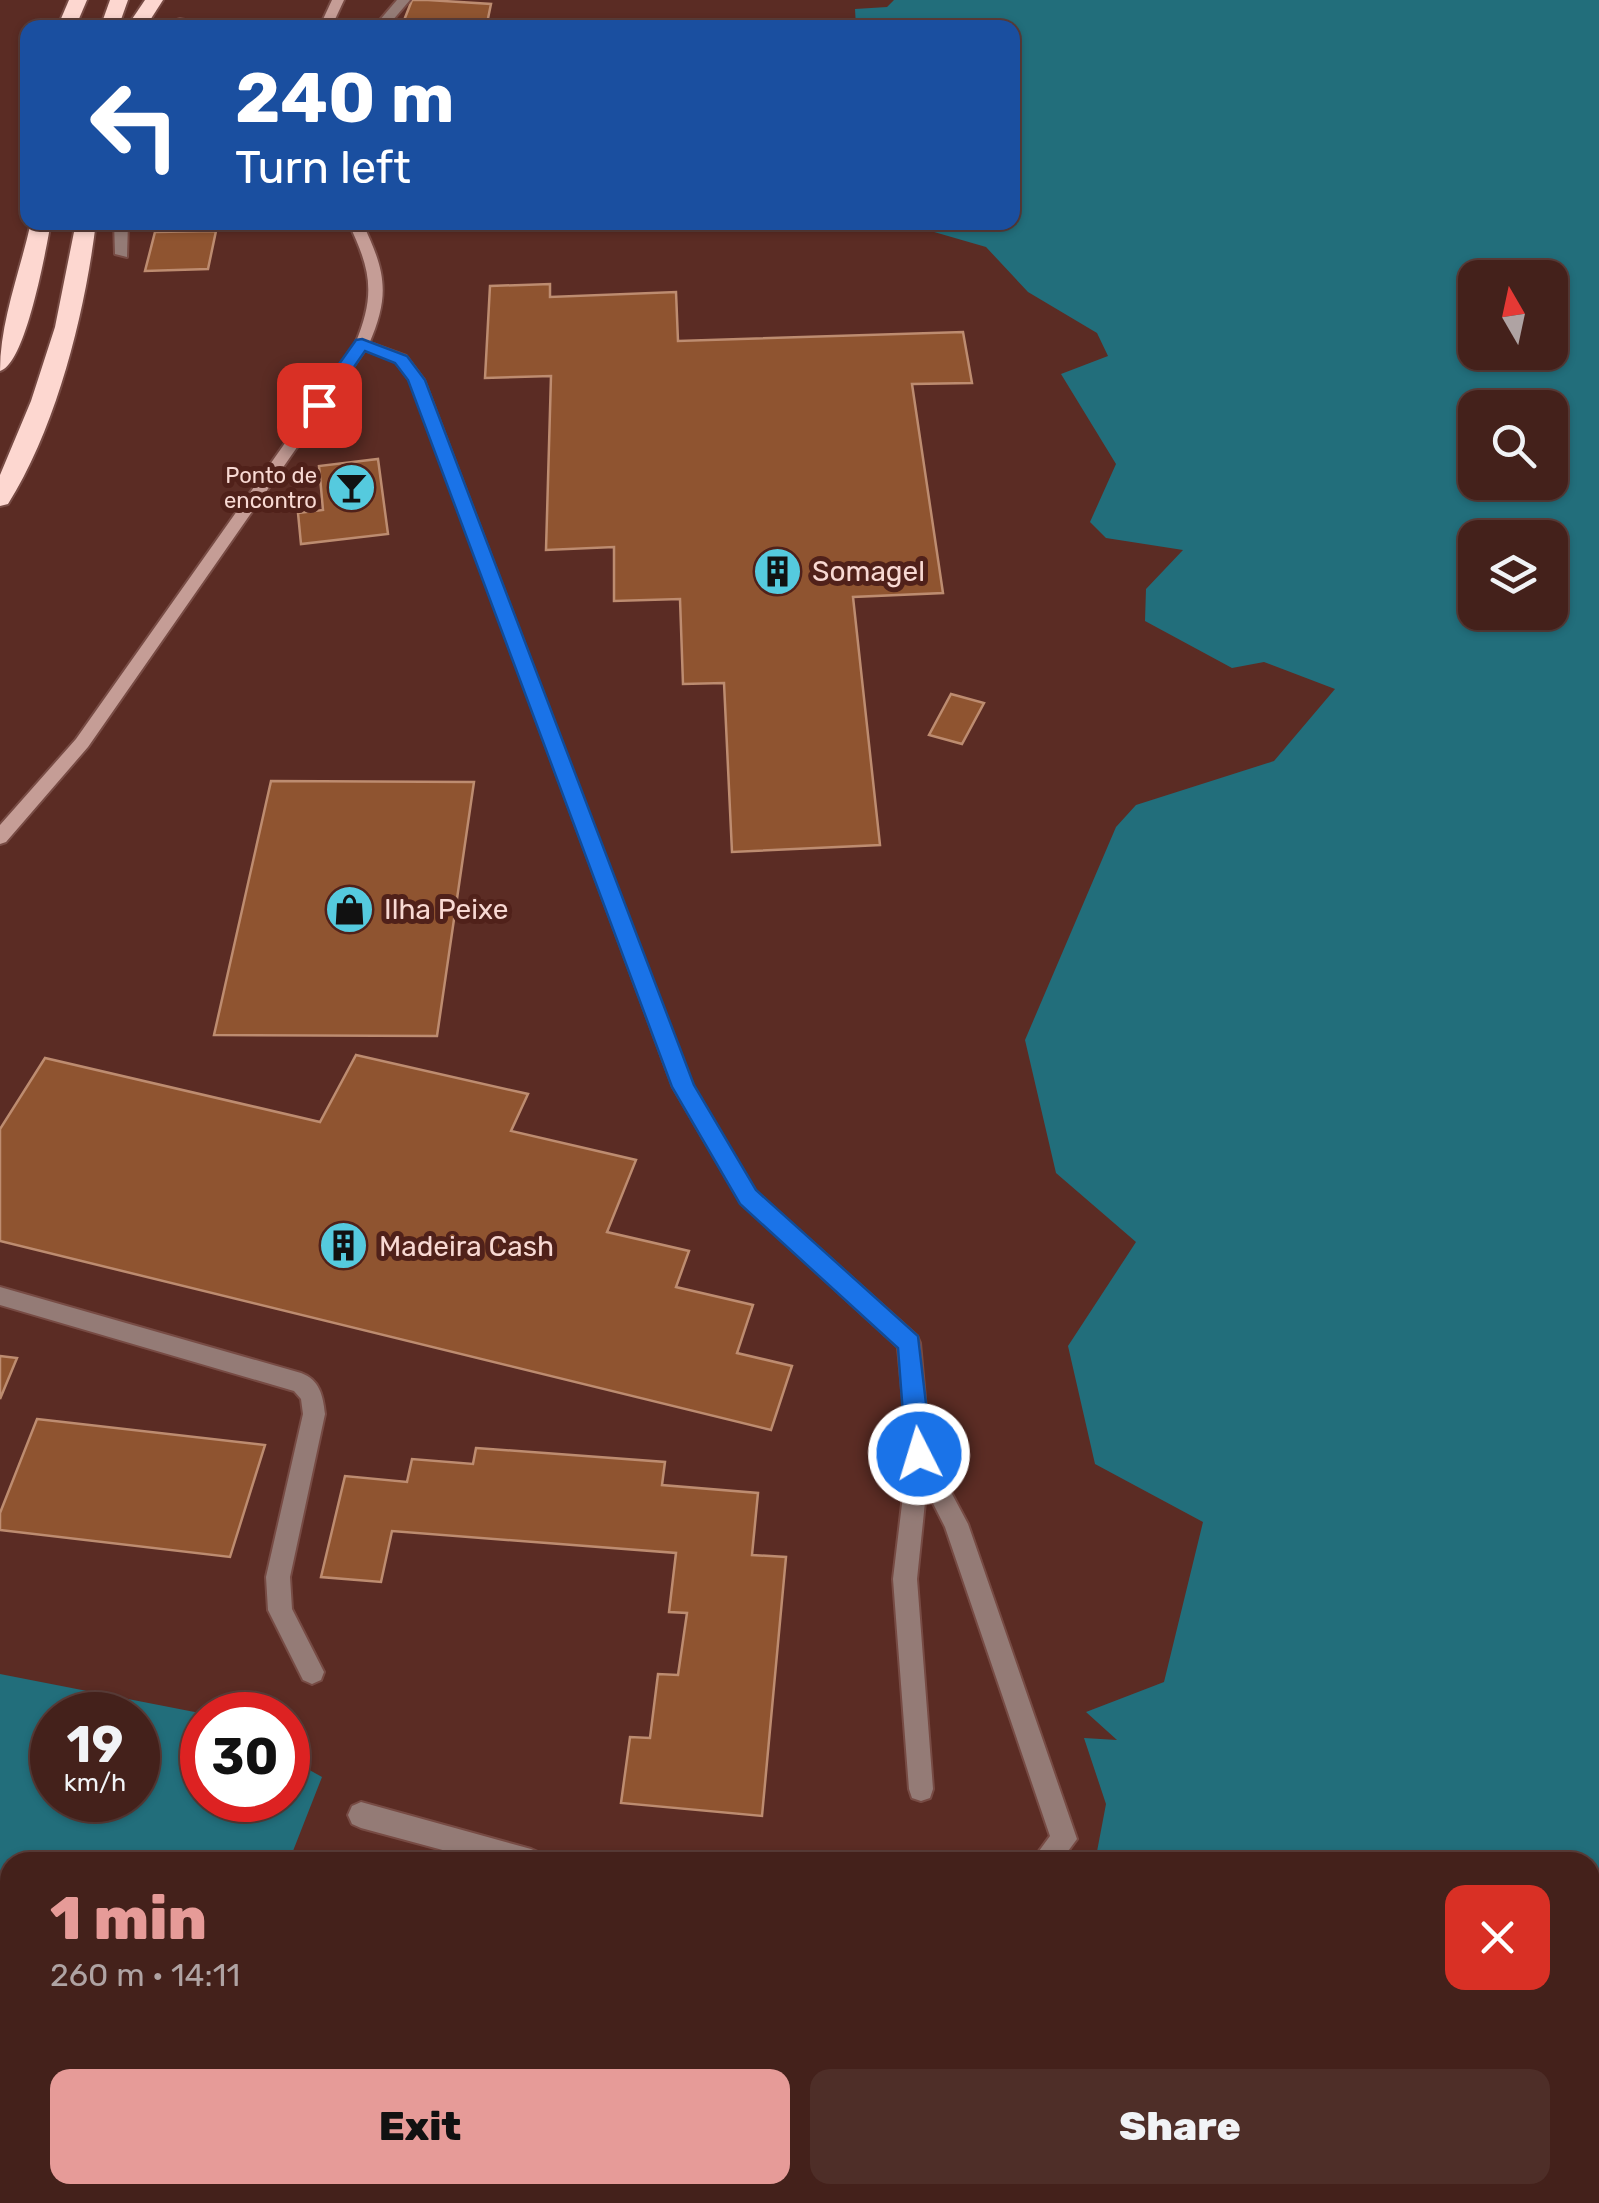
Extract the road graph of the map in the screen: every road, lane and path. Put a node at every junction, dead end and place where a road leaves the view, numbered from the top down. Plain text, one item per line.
1 (404, 0) edge
2 (386, 20) edge
3 (38, 230) edge
4 (85, 230) edge
5 (122, 230) edge
6 (360, 230) edge
7 (122, 254) dead end
8 (362, 344) junction
9 (0, 364) edge
10 (0, 499) edge
11 (0, 837) edge
12 (0, 1296) edge
13 (919, 1454) junction
14 (312, 1672) dead end
15 (920, 1790) dead end
16 (361, 1816) dead end
17 (495, 1852) edge
18 (1053, 1852) edge

1 - 2 street
3 - 9 highway
4 - 10 highway
5 - 7 street
6 - 8 main road
8 - 11 main road
8 - 13 street
12 - 14 street
13 - 15 street
13 - 18 street
16 - 17 street

